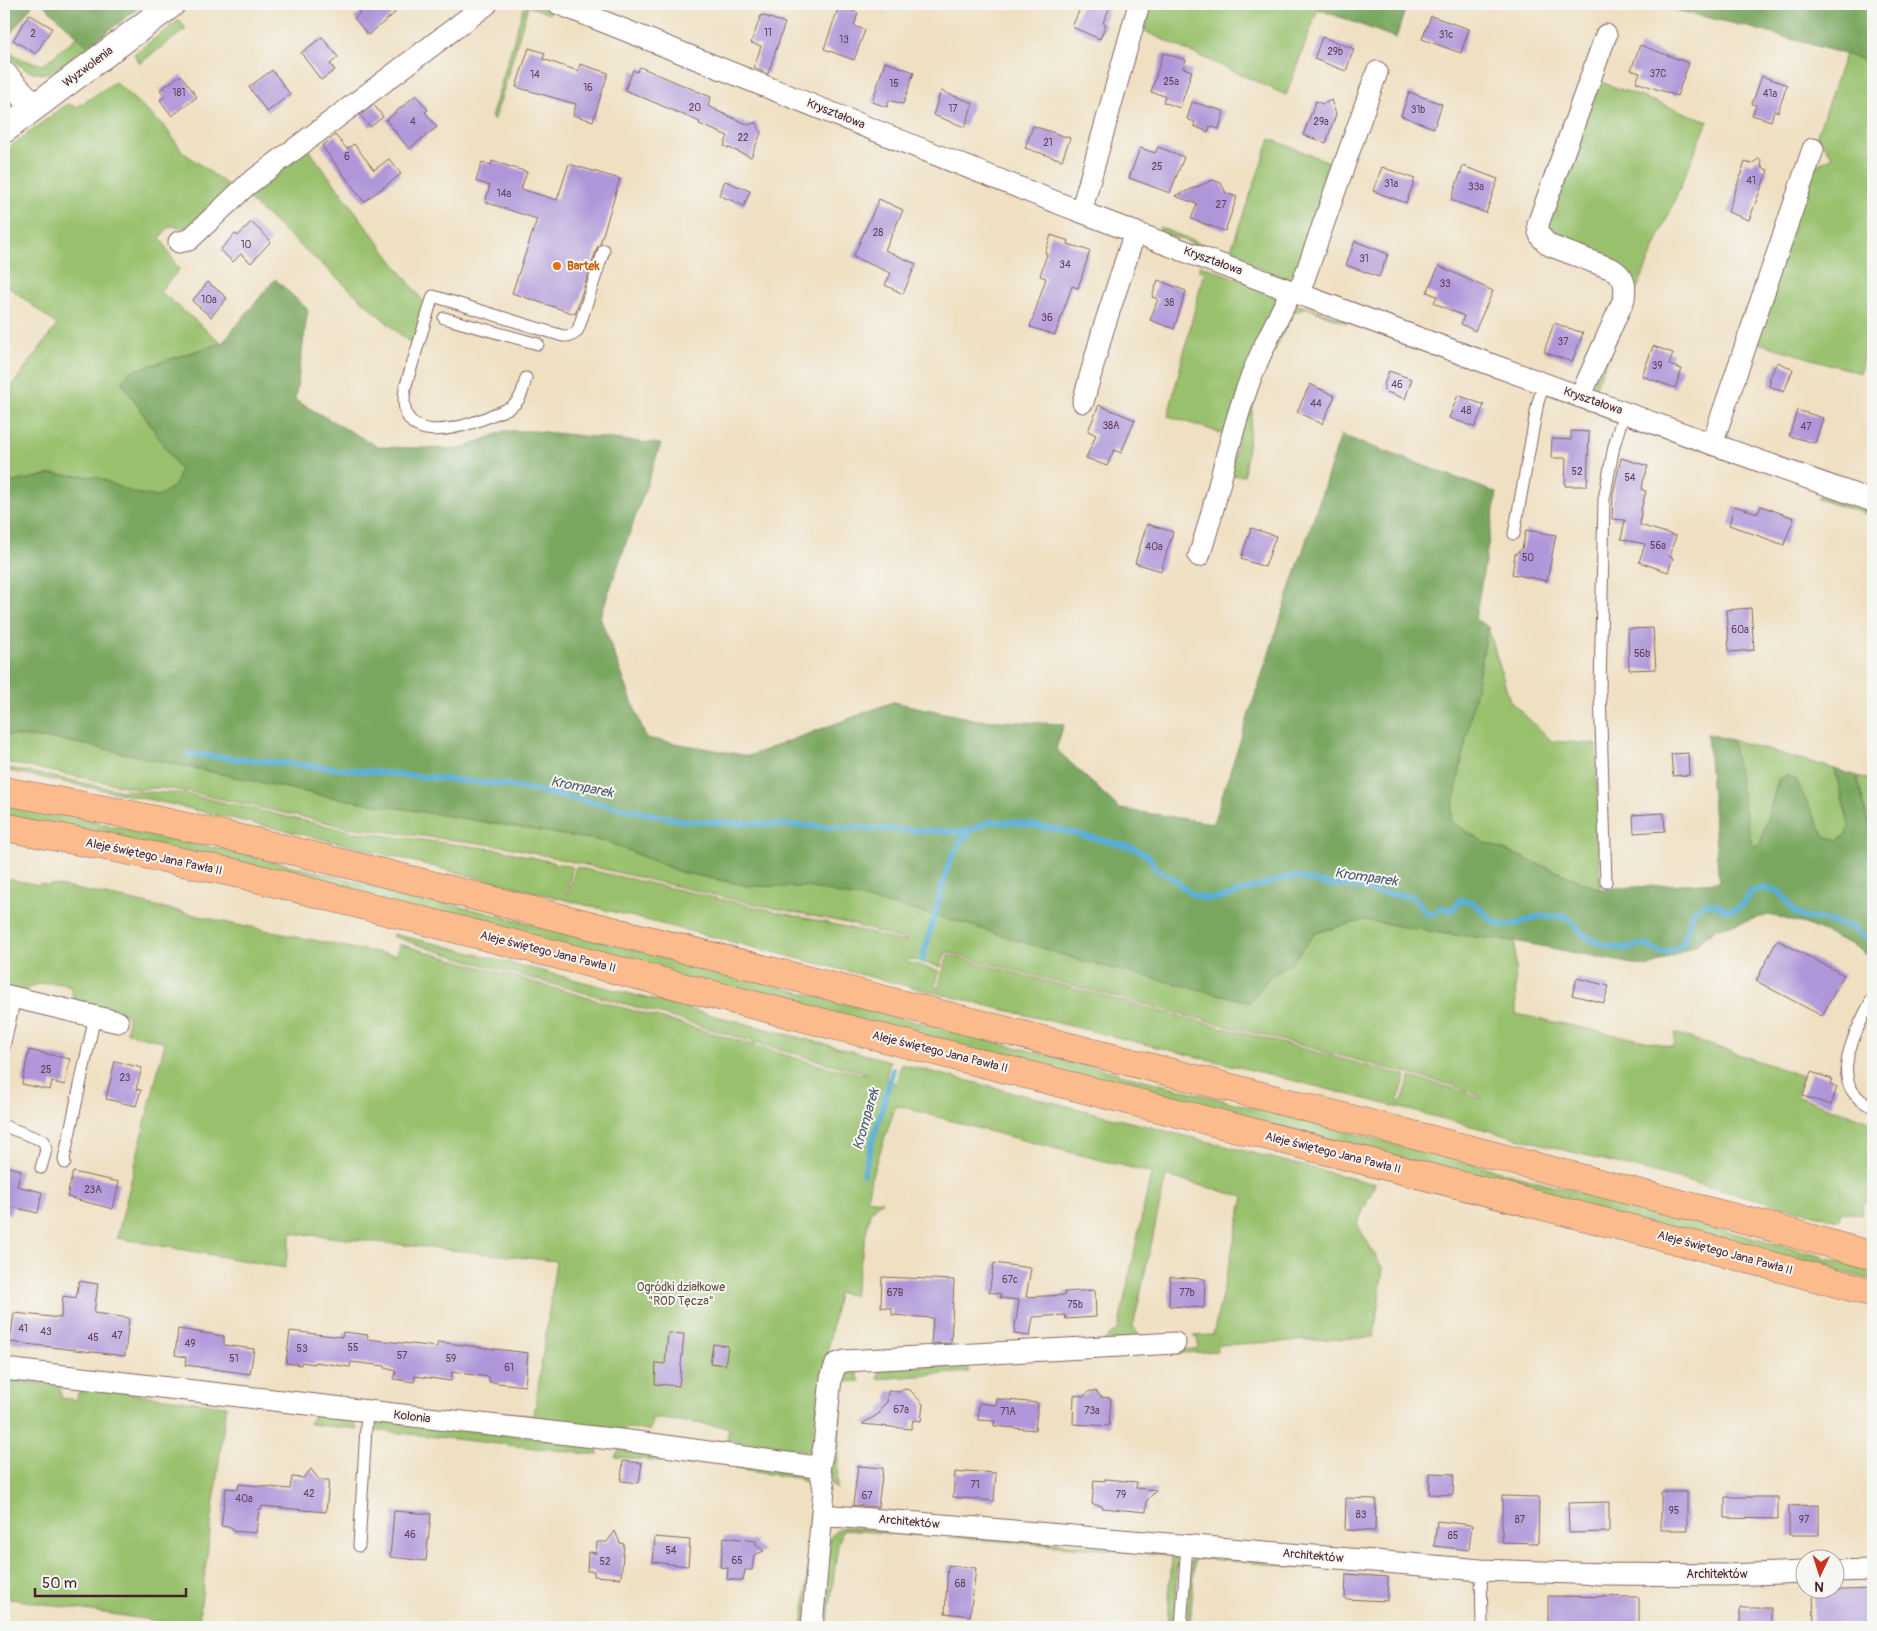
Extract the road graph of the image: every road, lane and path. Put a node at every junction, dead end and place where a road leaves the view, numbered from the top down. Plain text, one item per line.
1 (172, 4) edge
2 (487, 4) edge
3 (559, 4) edge
4 (1139, 4) edge
5 (1606, 35) dead end
6 (1377, 72) dead end
7 (4, 75) edge
8 (34, 107) junction
9 (4, 130) edge
10 (1813, 149) dead end
11 (1081, 212) junction
12 (1135, 232) junction
13 (179, 242) dead end
14 (604, 250) dead end
15 (1295, 291) junction
16 (444, 318) dead end
17 (538, 344) dead end
18 (526, 378) dead end
19 (1544, 384) junction
20 (1580, 397) junction
21 (1083, 402) dead end
22 (1624, 412) junction
23 (1712, 444) junction
24 (1873, 501) edge
25 (1514, 534) dead end
26 (1199, 556) dead end
27 (4, 791) edge
28 (4, 827) edge
29 (1606, 882) dead end
30 (9, 996) edge
31 (1871, 1001) dead end
32 (95, 1016) junction
33 (118, 1022) dead end
34 (4, 1047) edge
35 (1873, 1107) edge
36 (4, 1126) edge
37 (65, 1163) dead end
38 (41, 1168) dead end
39 (1764, 1225) junction
40 (1873, 1240) edge
41 (1873, 1256) edge
42 (1873, 1293) edge
43 (1175, 1343) dead end
44 (4, 1369) edge
45 (367, 1412) junction
46 (818, 1469) junction
47 (822, 1515) junction
48 (1186, 1545) junction
49 (359, 1546) dead end
50 (1481, 1570) junction
51 (1873, 1570) edge
52 (1844, 1571) edge
53 (1794, 1572) edge
54 (812, 1627) edge
55 (1181, 1627) edge
56 (1482, 1627) edge

1 - 8 street, Wyzwolenia
2 - 13 street
3 - 11 street, Kryształowa
4 - 11 street
5 - 20 street
6 - 15 street
7 - 8 street
8 - 9 street, Wyzwolenia
10 - 23 street
11 - 12 street, Kryształowa
12 - 15 street, Kryształowa
12 - 21 street
14 - 18 lane
15 - 19 street, Kryształowa
15 - 26 street
16 - 17 lane
19 - 20 street, Kryształowa
19 - 25 lane
20 - 22 street, Kryształowa
22 - 23 street, Kryształowa
22 - 29 lane
23 - 24 street, Kryształowa
27 - 39 highway
28 - 42 highway, Aleje świętego Jana Pawła II
30 - 32 street
30 - 34 lane
31 - 35 lane
32 - 33 street
32 - 37 lane
36 - 38 lane
39 - 40 highway
39 - 41 highway
43 - 46 street
44 - 45 street, Kolonia
45 - 46 street, Kolonia
45 - 49 lane
46 - 47 street
47 - 48 street, Architektów
47 - 54 street
48 - 50 street, Architektów
48 - 55 lane
50 - 53 street, Architektów
50 - 56 lane
51 - 52 street

